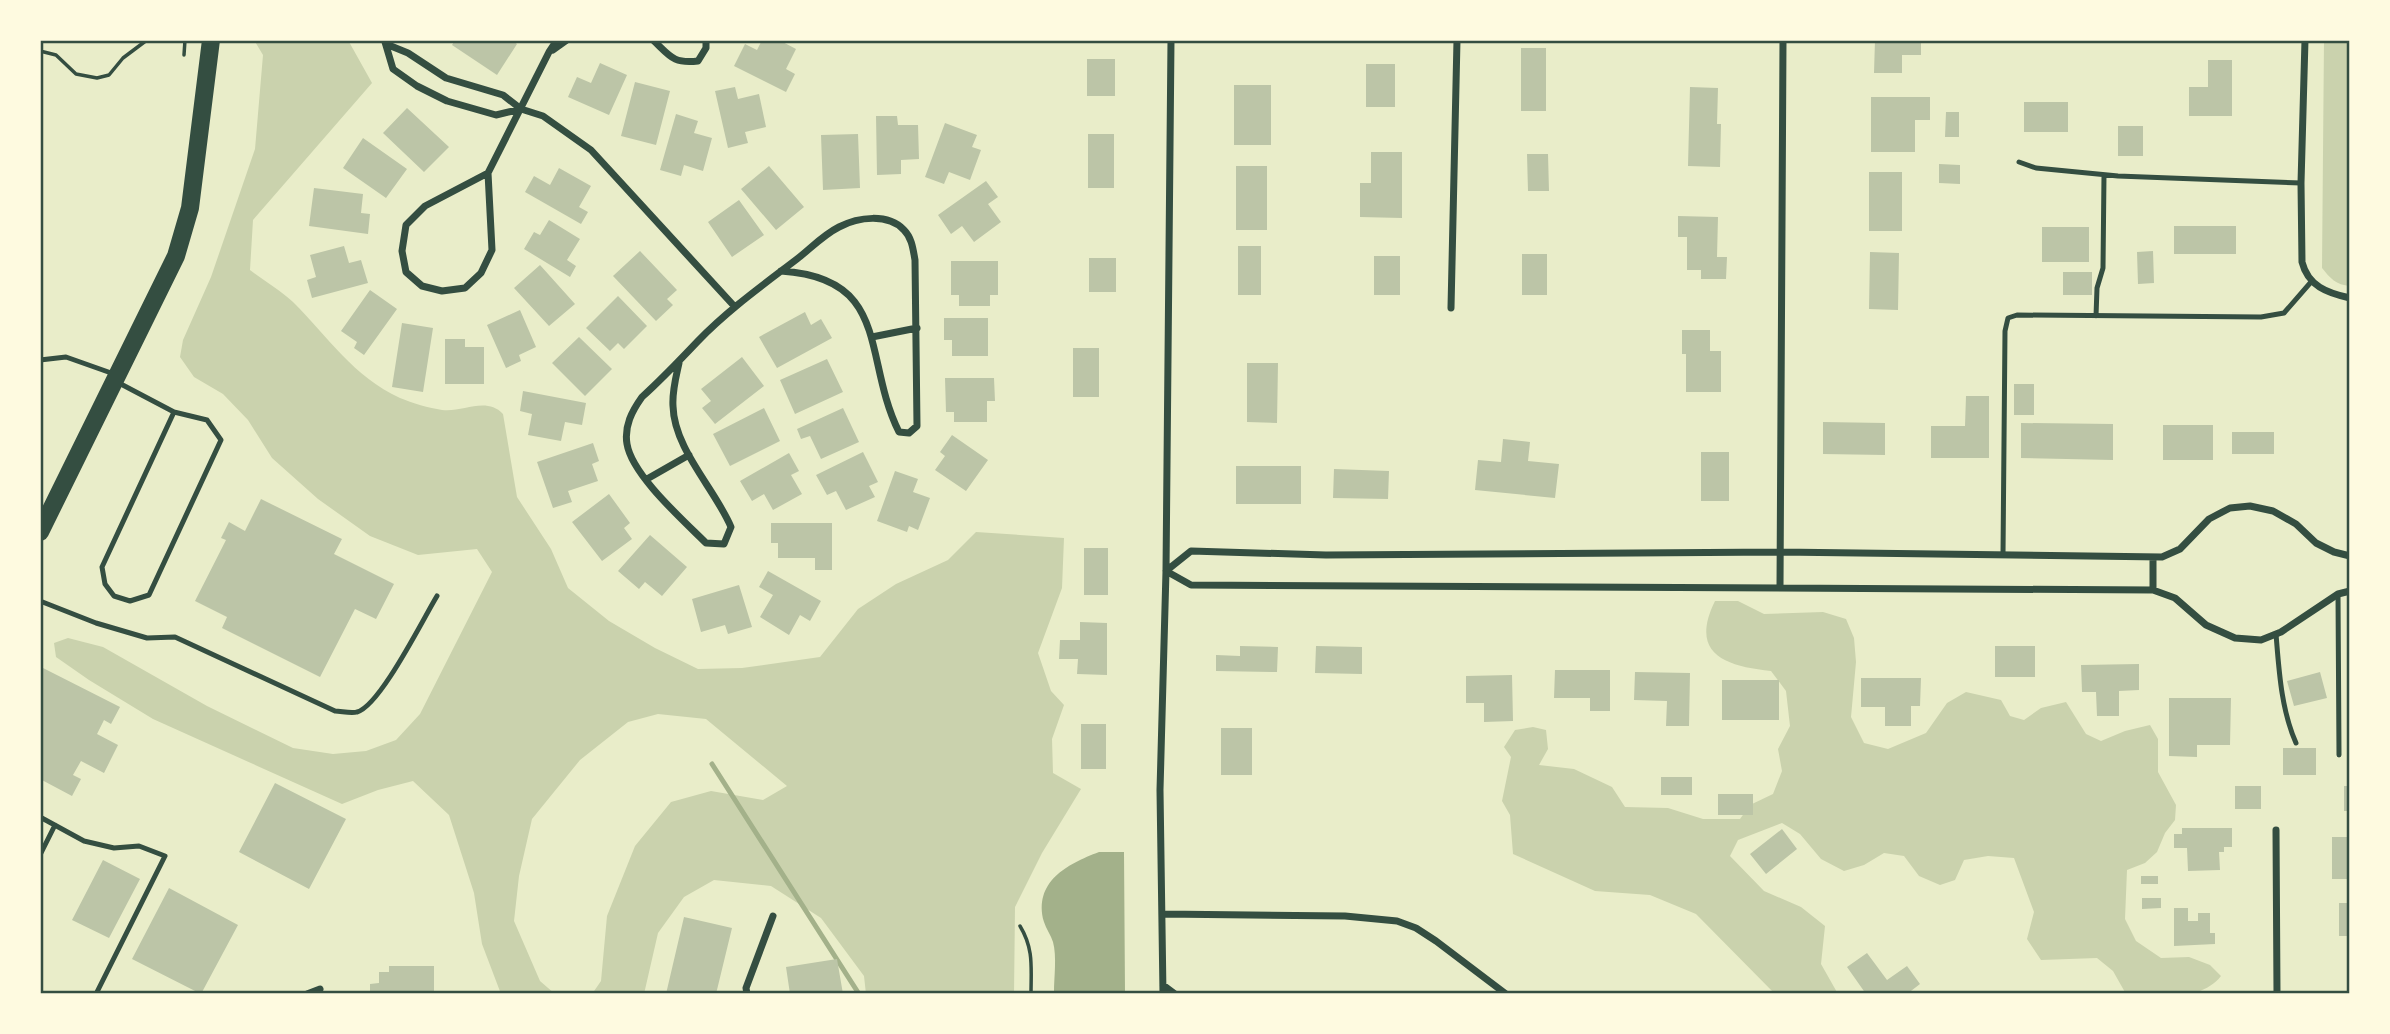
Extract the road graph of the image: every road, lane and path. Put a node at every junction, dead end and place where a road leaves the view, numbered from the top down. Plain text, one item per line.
1 (147, 40) edge
2 (185, 40) edge
3 (211, 40) edge
4 (557, 40) edge
5 (567, 40) edge
6 (653, 40) edge
7 (706, 40) edge
8 (1171, 40) edge
9 (1457, 40) edge
10 (1783, 40) edge
11 (2305, 40) edge
12 (385, 42) edge
13 (40, 51) edge
14 (549, 52) junction
15 (184, 55) dead end
16 (521, 109) junction
17 (2019, 162) dead end
18 (488, 173) junction
19 (2104, 175) junction
20 (2301, 183) junction
21 (780, 271) junction
22 (2311, 282) junction
23 (2350, 298) edge
24 (735, 307) junction
25 (1451, 308) dead end
26 (2096, 316) junction
27 (917, 328) junction
28 (872, 337) junction
29 (40, 360) edge
30 (680, 363) junction
31 (116, 378) junction
32 (174, 412) junction
33 (689, 455) junction
34 (647, 479) junction
35 (40, 532) edge
36 (1780, 552) junction
37 (2003, 555) junction
38 (2350, 556) edge
39 (2153, 558) junction
40 (1166, 570) junction
41 (1780, 587) junction
42 (2153, 590) junction
43 (2350, 591) edge
44 (2338, 594) junction
45 (437, 596) dead end
46 (40, 601) edge
47 (2276, 634) junction
48 (2296, 743) dead end
49 (2339, 755) dead end
50 (40, 817) edge
51 (55, 825) junction
52 (2276, 830) dead end
53 (40, 855) edge
54 (1163, 914) junction
55 (773, 916) dead end
56 (1020, 926) dead end
57 (320, 989) dead end
58 (1163, 989) edge
59 (96, 994) edge
60 (307, 994) edge
61 (747, 994) edge
62 (1031, 994) edge
63 (1175, 994) edge
64 (1506, 994) edge
65 (2277, 994) edge

1 - 13 path
2 - 15 path
3 - 31 highway
4 - 14 street
5 - 14 street
6 - 7 street
8 - 40 street
9 - 25 street
10 - 36 street
11 - 20 street
12 - 16 street
12 - 16 street
14 - 16 street
16 - 18 street
16 - 24 street
17 - 19 lane
18 - 18 street
19 - 20 lane
19 - 26 lane
20 - 22 street
21 - 24 street
21 - 27 street
21 - 28 street
22 - 23 street
22 - 26 lane
24 - 30 street
26 - 37 lane
27 - 28 street
27 - 28 street
29 - 31 lane
30 - 33 street
30 - 34 street
31 - 32 lane
31 - 35 highway
32 - 32 lane
33 - 34 street
33 - 34 street
36 - 37 street
36 - 40 street
36 - 41 street
37 - 39 street
38 - 39 street
39 - 42 street
40 - 41 street
40 - 54 street
41 - 42 street
42 - 47 street
43 - 44 street
44 - 47 street
44 - 49 lane
45 - 46 lane
47 - 48 lane
50 - 51 lane
51 - 53 lane
51 - 59 lane
52 - 65 street
54 - 58 street
54 - 64 street
55 - 61 street
56 - 62 path
57 - 60 street
58 - 63 street

